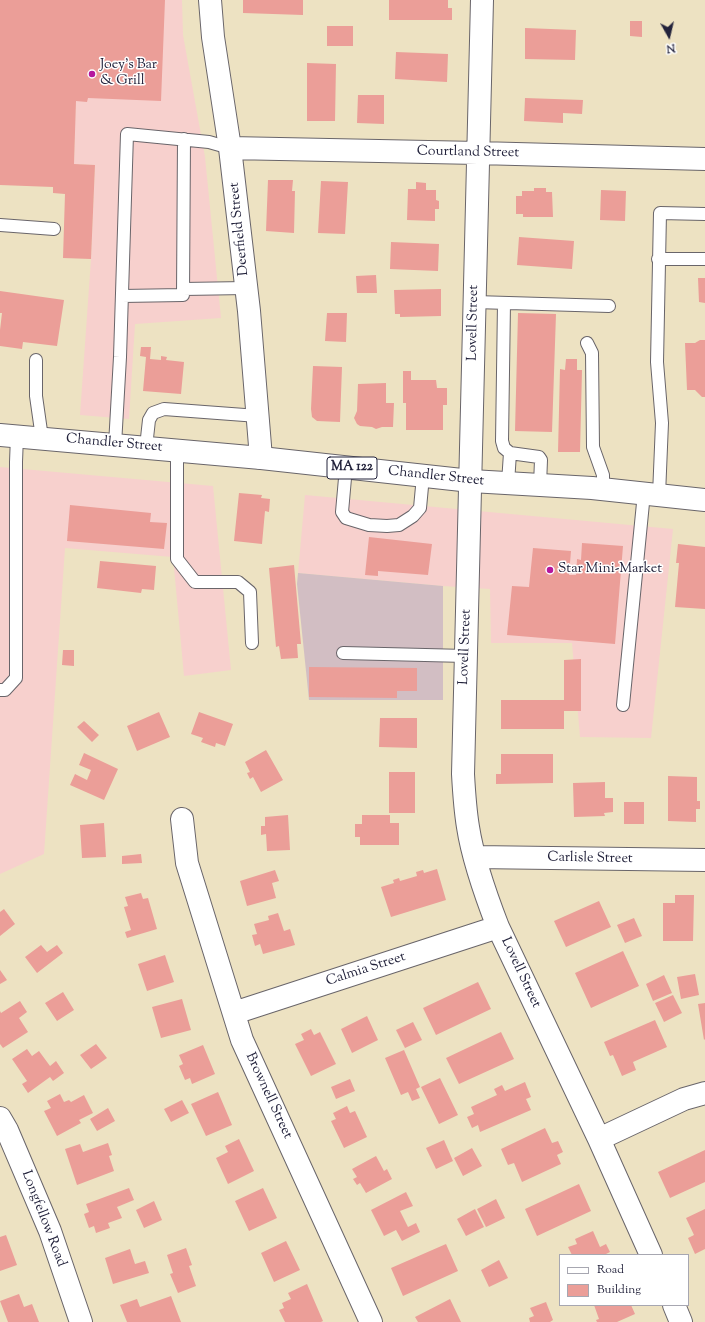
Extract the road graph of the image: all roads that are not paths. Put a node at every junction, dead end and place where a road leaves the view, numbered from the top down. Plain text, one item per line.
1 (210, 0) edge
2 (482, 0) edge
3 (184, 139) junction
4 (230, 148) junction
5 (478, 152) junction
6 (705, 159) edge
7 (705, 214) edge
8 (0, 225) edge
9 (54, 229) dead end
10 (658, 259) junction
11 (705, 259) edge
12 (246, 288) junction
13 (183, 289) junction
14 (122, 296) junction
15 (475, 302) junction
16 (504, 303) junction
17 (609, 306) dead end
18 (588, 343) dead end
19 (36, 360) dead end
20 (258, 416) junction
21 (9, 436) edge
22 (42, 438) junction
23 (115, 445) junction
24 (146, 447) junction
25 (177, 450) junction
26 (510, 453) junction
27 (261, 458) junction
28 (346, 467) junction
29 (423, 476) junction
30 (471, 481) junction
31 (508, 483) junction
32 (540, 485) junction
33 (603, 490) junction
34 (652, 494) junction
35 (705, 500) edge
36 (252, 643) dead end
37 (343, 653) dead end
38 (466, 656) junction
39 (0, 690) edge
40 (623, 705) dead end
41 (182, 819) dead end
42 (475, 858) junction
43 (705, 860) edge
44 (498, 927) junction
45 (234, 1013) junction
46 (705, 1093) edge
47 (0, 1118) edge
48 (599, 1139) junction
49 (651, 1254) edge
50 (674, 1306) edge
51 (81, 1322) edge
52 (371, 1322) edge
53 (681, 1322) edge

1 - 4 street, Deerfield Street
2 - 5 street, Lovell Street
3 - 4 lane
3 - 13 lane
3 - 14 lane
4 - 5 street, Courtland Street
4 - 12 street, Deerfield Street
5 - 6 street, Courtland Street
5 - 15 street, Lovell Street
7 - 10 lane
8 - 9 lane
10 - 11 lane
10 - 34 lane
12 - 13 lane
12 - 20 street, Deerfield Street
13 - 14 lane
14 - 23 lane
15 - 16 lane
15 - 30 street, Lovell Street
16 - 17 lane
16 - 26 lane
18 - 33 lane
19 - 22 lane
20 - 24 lane
20 - 27 street, Deerfield Street
21 - 22 street, Chandler Street / MA 122
21 - 39 lane
22 - 23 street, Chandler Street / MA 122
23 - 24 street, Chandler Street / MA 122
24 - 25 street, Chandler Street / MA 122
25 - 27 street, Chandler Street / MA 122
25 - 36 lane
26 - 31 lane
26 - 32 lane
27 - 28 street, Chandler Street / MA 122
28 - 29 street, Chandler Street / MA 122
28 - 29 lane
29 - 30 street, Chandler Street / MA 122
30 - 31 street, Chandler Street / MA 122
30 - 38 street, Lovell Street
31 - 32 street, Chandler Street / MA 122
32 - 33 street, Chandler Street / MA 122
33 - 34 street, Chandler Street / MA 122
34 - 35 street, Chandler Street / MA 122
34 - 40 lane
37 - 38 lane
38 - 42 street, Lovell Street
41 - 45 street, Brownell Street
42 - 43 street, Carlisle Street
42 - 44 street, Lovell Street
44 - 45 street, Calmia Street
44 - 48 street, Lovell Street
45 - 52 street, Brownell Street
46 - 48 street
47 - 51 street, Longfellow Road
48 - 49 street, Lovell Street
50 - 53 street

